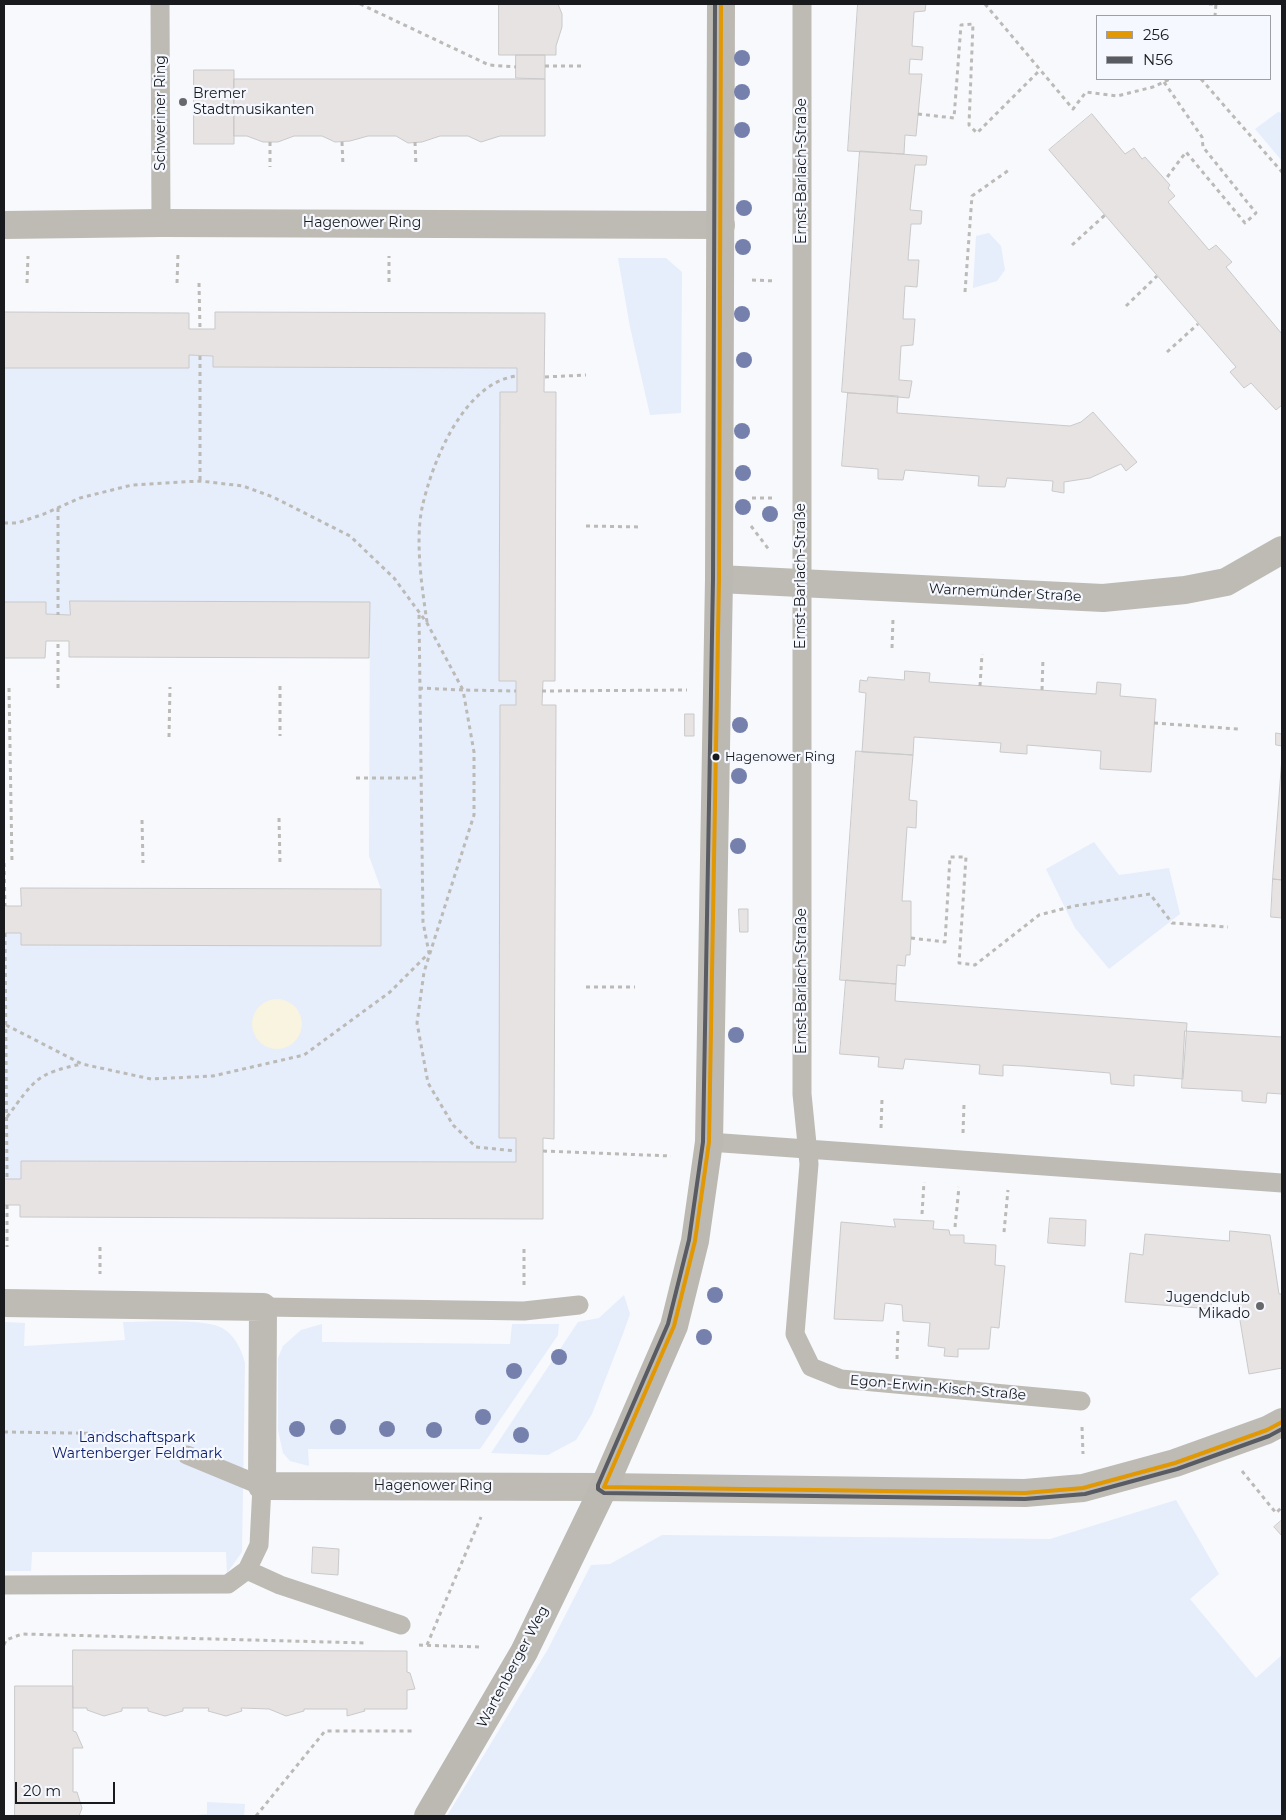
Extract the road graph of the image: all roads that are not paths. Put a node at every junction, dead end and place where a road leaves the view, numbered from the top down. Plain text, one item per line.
1 (160, 4) edge
2 (721, 4) edge
3 (802, 4) edge
4 (161, 223) junction
5 (4, 224) edge
6 (721, 225) junction
7 (1282, 550) edge
8 (801, 569) junction
9 (719, 578) junction
10 (710, 1142) junction
11 (807, 1148) junction
12 (1282, 1183) edge
13 (4, 1303) edge
14 (579, 1305) dead end
15 (263, 1307) junction
16 (1081, 1401) dead end
17 (1282, 1422) edge
18 (187, 1455) road end
19 (262, 1486) junction
20 (604, 1487) junction
21 (248, 1570) junction
22 (4, 1584) edge
23 (401, 1625) dead end
24 (428, 1816) edge

1 - 4 lane, Schweriner Ring
2 - 6 main road
3 - 8 lane, Ernst-Barlach-Straße
4 - 5 street, Hagenower Ring
4 - 6 street, Hagenower Ring
6 - 9 main road
7 - 8 street, Warnemünder Straße
8 - 9 street, Warnemünder Straße
8 - 11 lane, Ernst-Barlach-Straße
9 - 10 main road
10 - 11 lane
10 - 20 main road
11 - 12 lane
11 - 16 lane, Egon-Erwin-Kisch-Straße
13 - 15 street
14 - 15 lane
15 - 19 street
17 - 20 street
18 - 19 lane
19 - 20 street, Hagenower Ring
19 - 21 lane
20 - 24 main road, Wartenberger Weg
21 - 22 lane
21 - 23 lane

